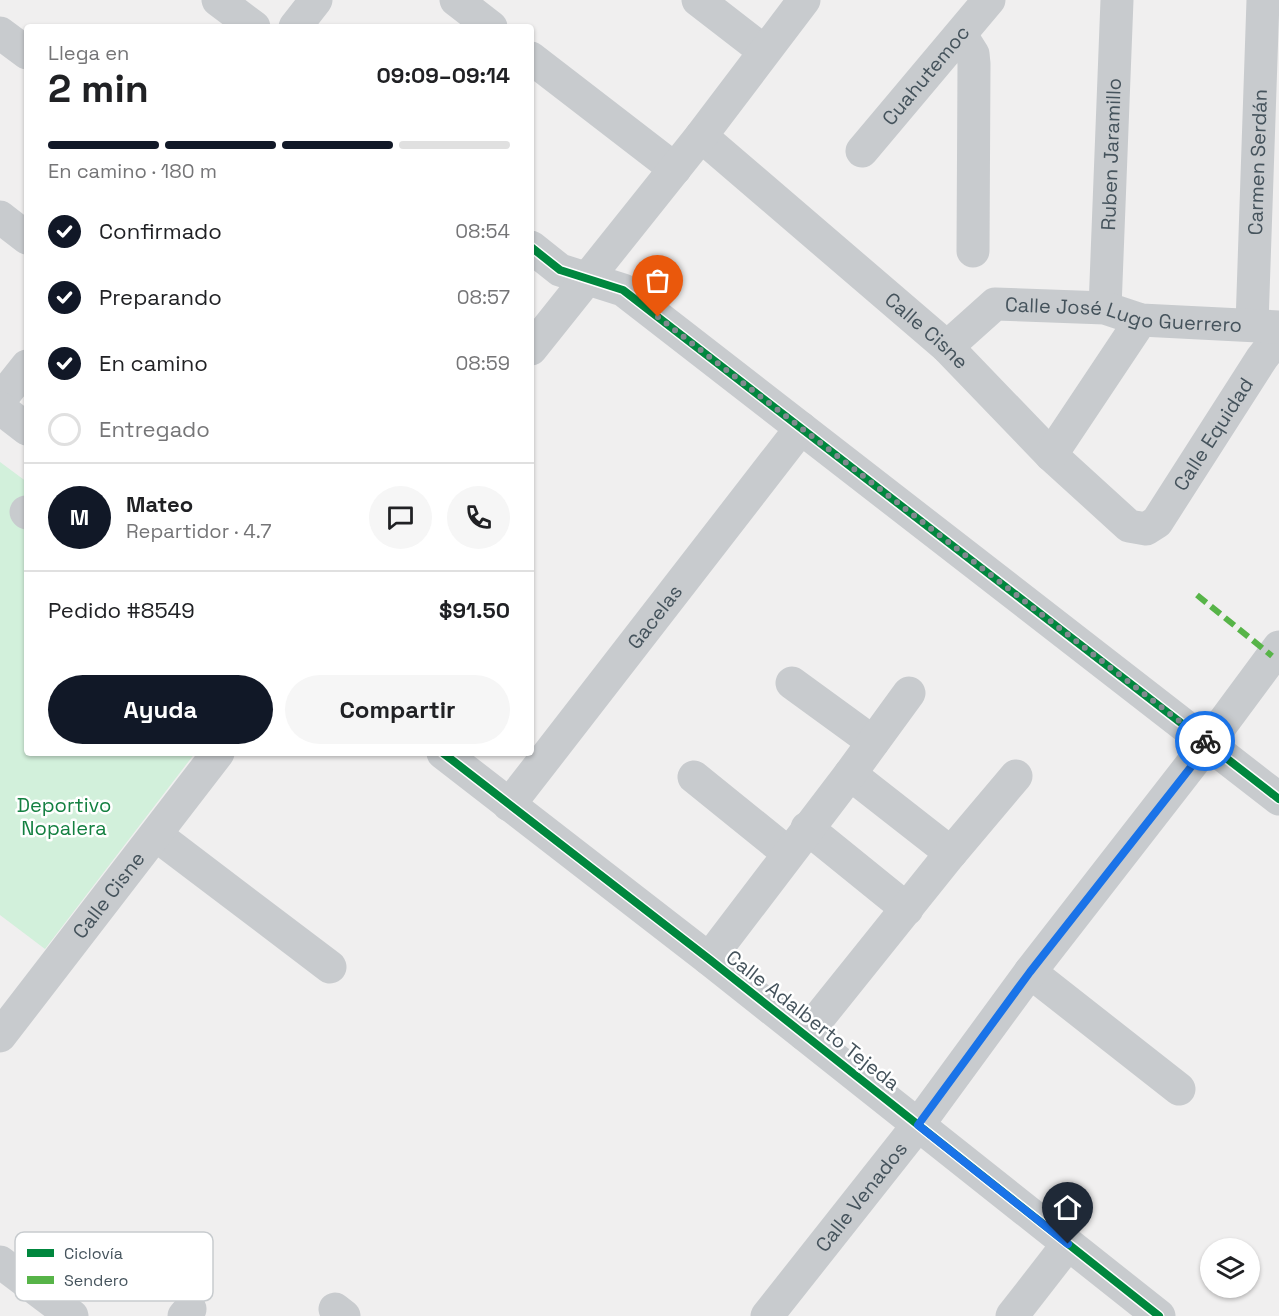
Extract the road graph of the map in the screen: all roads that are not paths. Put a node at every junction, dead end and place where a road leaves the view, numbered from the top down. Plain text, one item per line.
1 (218, 0) edge
2 (316, 0) edge
3 (456, 0) edge
4 (698, 0) edge
5 (804, 0) edge
6 (989, 0) edge
7 (1117, 0) edge
8 (1263, 0) edge
9 (250, 24) edge
10 (297, 24) edge
11 (487, 24) edge
12 (0, 33) edge
13 (961, 35) junction
14 (24, 51) edge
15 (765, 51) junction
16 (534, 60) edge
17 (701, 136) junction
18 (862, 152) dead end
19 (675, 169) junction
20 (0, 218) edge
21 (24, 236) edge
22 (534, 249) edge
23 (973, 250) dead end
24 (587, 280) junction
25 (1105, 308) junction
26 (1141, 320) junction
27 (1270, 342) edge
28 (534, 345) edge
29 (947, 347) junction
30 (24, 370) edge
31 (0, 400) edge
32 (0, 408) edge
33 (24, 427) edge
34 (801, 428) junction
35 (1051, 455) junction
36 (1146, 529) joint
37 (1279, 647) edge
38 (792, 682) dead end
39 (909, 693) dead end
40 (873, 742) junction
41 (1209, 744) junction
42 (216, 756) edge
43 (447, 756) edge
44 (850, 774) junction
45 (1016, 776) dead end
46 (694, 777) dead end
47 (1279, 800) edge
48 (509, 805) junction
49 (156, 835) junction
50 (798, 840) junction
51 (951, 853) junction
52 (907, 909) junction
53 (709, 959) junction
54 (330, 967) dead end
55 (1030, 972) junction
56 (805, 1035) junction
57 (0, 1036) edge
58 (1179, 1089) dead end
59 (918, 1125) junction
60 (1068, 1244) junction
61 (0, 1262) edge
62 (15, 1273) edge
63 (52, 1301) edge
64 (72, 1316) edge
65 (767, 1316) edge
66 (1012, 1316) edge
67 (1160, 1316) edge

1 - 9 street
2 - 10 street
3 - 11 street
4 - 15 street
5 - 15 street
6 - 13 street, Cuahutemoc
7 - 25 street, Ruben Jaramillo
8 - 27 street, Carmen Serdán
12 - 14 street
13 - 18 street, Cuahutemoc
13 - 23 street
15 - 17 street
16 - 19 street
17 - 19 street
17 - 29 street, Calle Cisne
19 - 24 street
20 - 21 street
22 - 24 street
24 - 28 street
24 - 34 street
25 - 26 street, Calle José Lugo Guerrero
25 - 29 street, Calle José Lugo Guerrero
26 - 27 street, Calle José Lugo Guerrero
26 - 35 street
27 - 36 street, Calle Equidad
29 - 35 street, Calle Cisne
30 - 31 street
32 - 33 street
34 - 41 street
34 - 48 street, Gacelas
35 - 36 street, Calle Cisne
37 - 41 street, Calle Venados
38 - 40 street
39 - 40 street
40 - 44 street
41 - 47 street
41 - 55 street, Calle Venados
42 - 49 street, Calle Cisne
43 - 48 street, Calle Adalberto Tejeda
44 - 50 street
44 - 51 street
45 - 51 street
46 - 50 street
48 - 53 street, Calle Adalberto Tejeda
49 - 54 street
49 - 57 street, Calle Cisne
50 - 52 street
50 - 53 street
51 - 52 street
52 - 56 street
53 - 56 street, Calle Adalberto Tejeda
55 - 58 street
55 - 59 street, Calle Venados
56 - 59 street, Calle Adalberto Tejeda
59 - 60 street, Calle Adalberto Tejeda
59 - 65 street, Calle Venados
60 - 66 street
60 - 67 street, Calle Adalberto Tejeda
61 - 62 street
63 - 64 street

